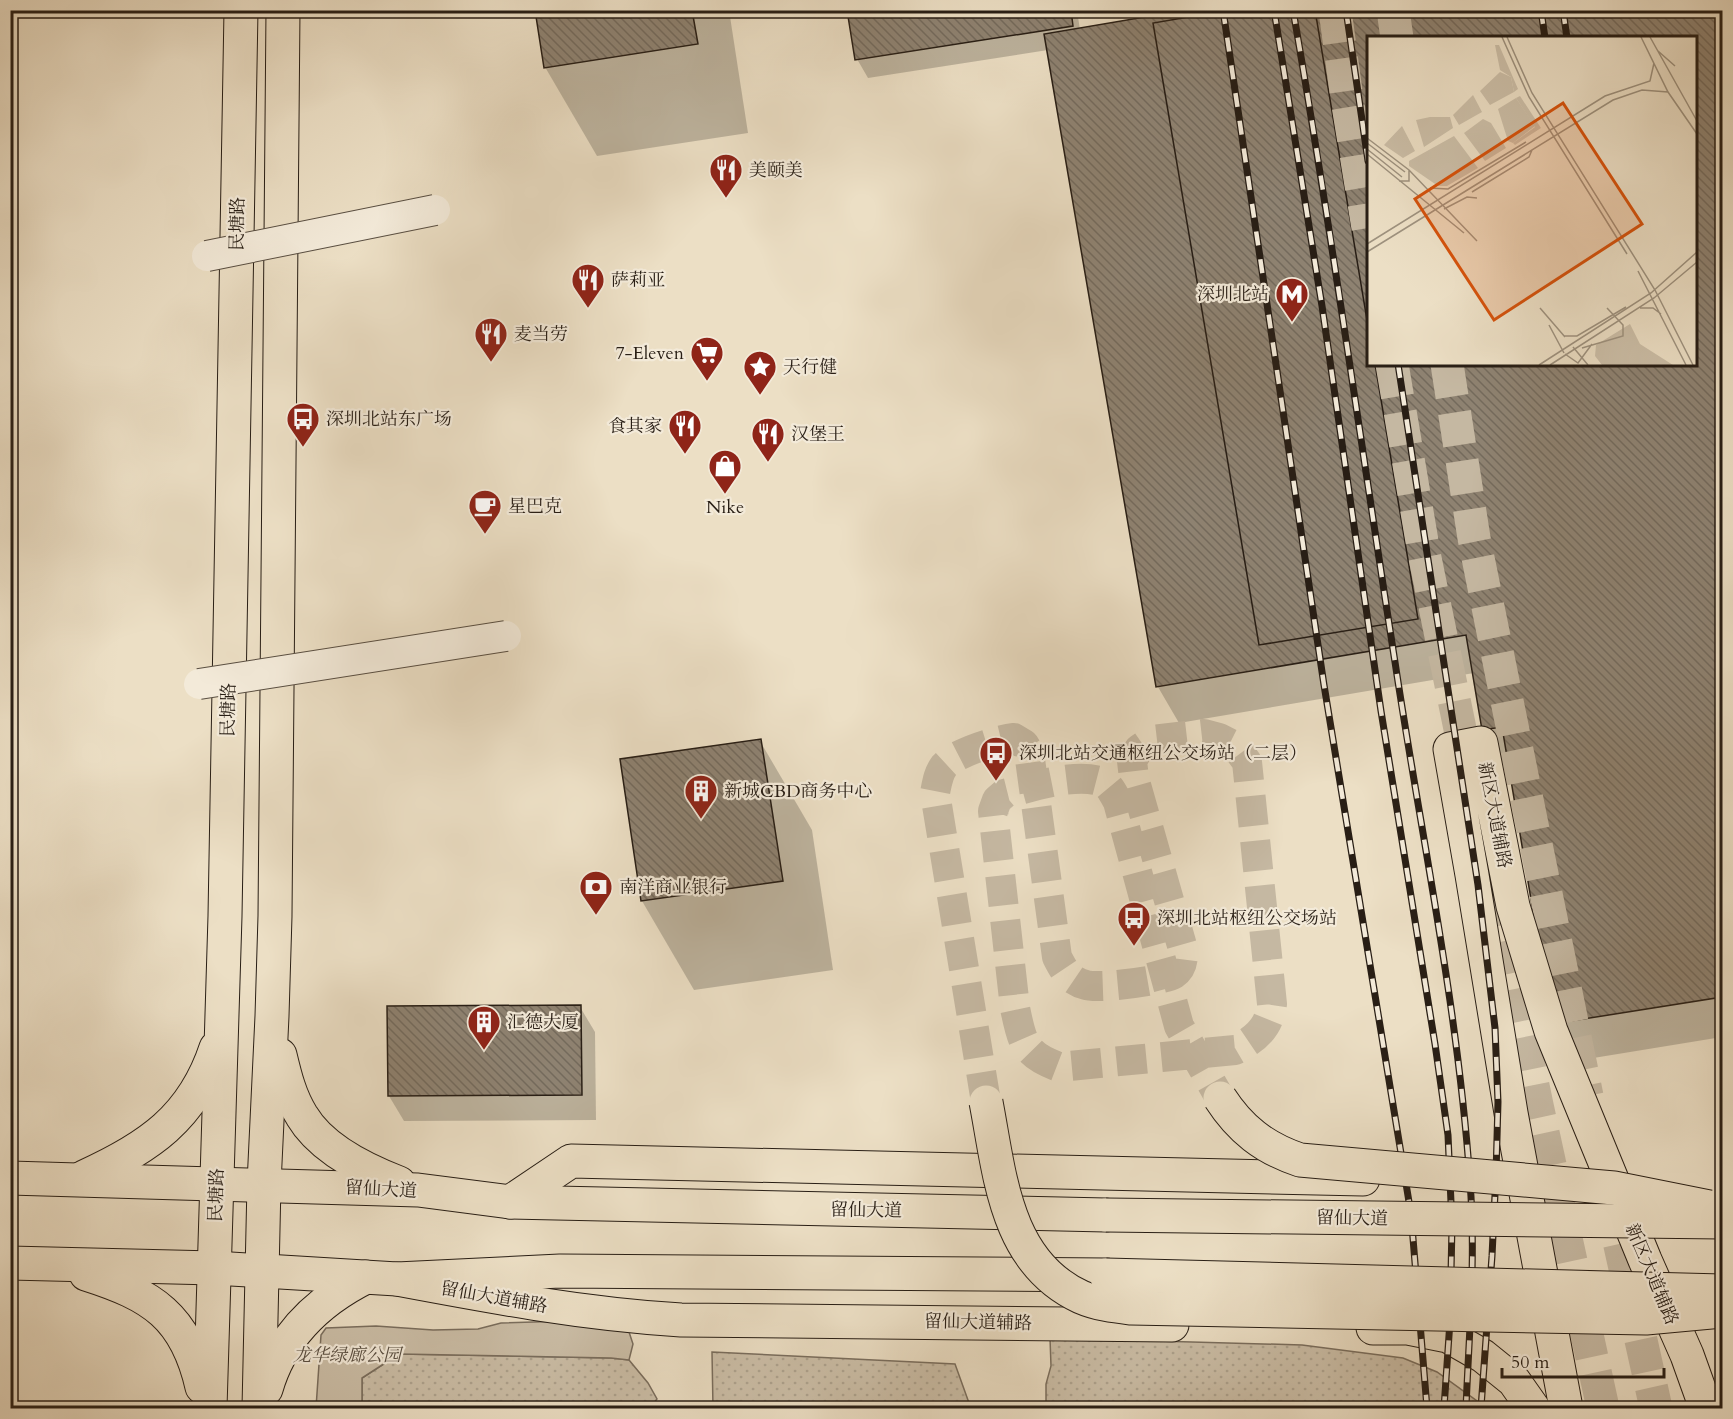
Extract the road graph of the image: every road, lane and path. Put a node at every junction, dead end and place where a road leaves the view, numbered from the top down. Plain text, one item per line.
1 (241, 10) edge
2 (283, 10) edge
3 (435, 210) dead end
4 (207, 256) dead end
5 (506, 636) dead end
6 (198, 684) dead end
7 (1505, 870) junction
8 (1472, 875) junction
9 (225, 916) junction
10 (275, 916) junction
11 (272, 1016) junction
12 (222, 1029) junction
13 (1220, 1098) tunnel mouth
14 (986, 1102) tunnel mouth
15 (1511, 1113) junction
16 (10, 1178) edge
17 (79, 1179) junction
18 (215, 1185) junction
19 (264, 1185) junction
20 (418, 1190) junction
21 (510, 1202) junction
22 (1722, 1210) edge
23 (1722, 1222) edge
24 (24, 1264) edge
25 (214, 1268) junction
26 (262, 1270) junction
27 (382, 1278) junction
28 (1722, 1290) edge
29 (1722, 1311) edge
30 (209, 1408) edge
31 (260, 1408) edge
32 (1533, 1408) edge
33 (1566, 1408) edge
34 (1706, 1408) edge

1 - 9 main road, 民塘路
2 - 10 main road
3 - 4 street, bridge
5 - 6 street, bridge
7 - 8 main road
7 - 8 main road, 新区大道辅路
7 - 34 main road, 新区大道辅路
8 - 15 main road, 新区大道辅路
9 - 10 main road
9 - 12 main road, 民塘路
10 - 11 main road
11 - 19 main road
11 - 20 main road
12 - 17 main road
12 - 18 main road, 民塘路
13 - 22 main road, bridge
14 - 29 main road, bridge
15 - 21 main road
15 - 33 main road, 新区大道辅路
16 - 17 main road, 留仙大道
17 - 18 main road, 留仙大道
18 - 19 main road, 留仙大道
18 - 25 main road, 民塘路
19 - 20 main road, 留仙大道
19 - 26 main road
20 - 21 main road, 留仙大道
21 - 23 main road, 留仙大道, bridge
24 - 25 main road
24 - 30 main road
25 - 26 main road
25 - 30 main road, 民塘路
26 - 27 main road
26 - 31 main road
27 - 28 main road, bridge
27 - 31 main road
27 - 32 main road, 留仙大道辅路

